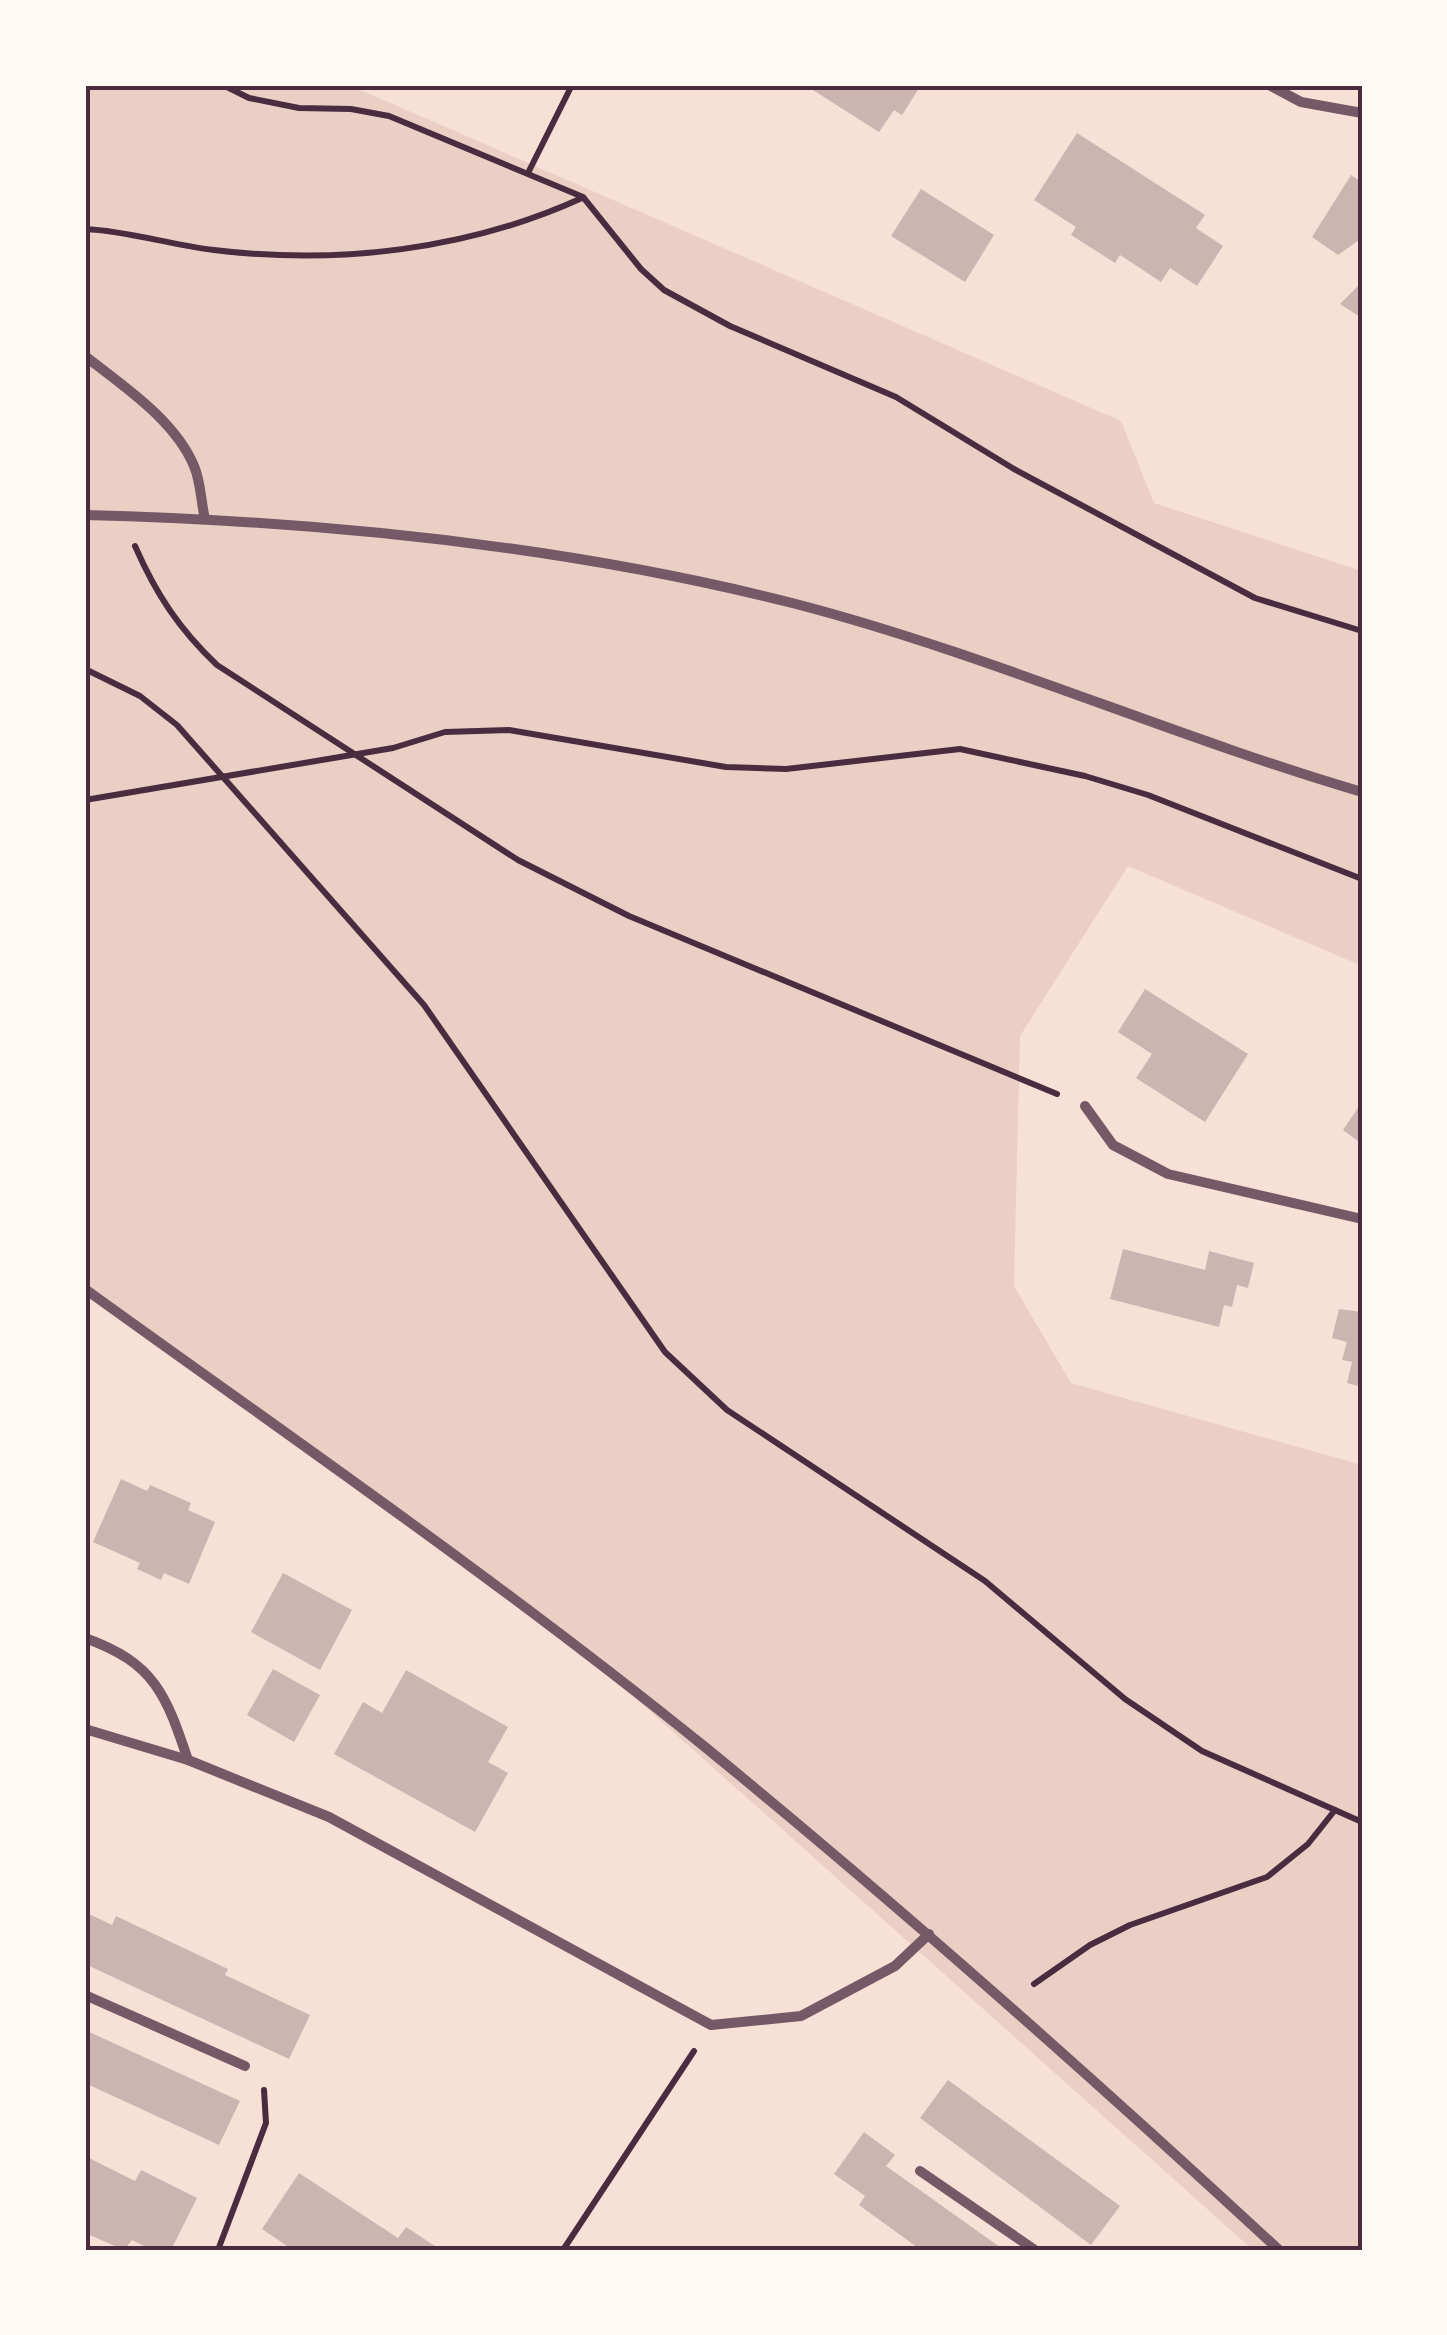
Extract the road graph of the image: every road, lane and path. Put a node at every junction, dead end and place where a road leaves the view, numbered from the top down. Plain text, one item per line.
1 (223, 85) edge
2 (572, 85) edge
3 (1269, 85) edge
4 (1362, 113) edge
5 (529, 172) junction
6 (583, 197) junction
7 (85, 229) edge
8 (85, 356) edge
9 (85, 515) edge
10 (135, 516) junction
11 (204, 520) junction
12 (1362, 631) edge
13 (85, 670) edge
14 (354, 754) junction
15 (223, 775) junction
16 (1362, 792) edge
17 (85, 800) edge
18 (1362, 879) edge
19 (1086, 1106) joint
20 (1362, 1219) edge
21 (85, 1289) edge
22 (85, 1638) edge
23 (85, 1728) edge
24 (188, 1760) junction
25 (1335, 1810) junction
26 (1362, 1822) edge
27 (929, 1934) junction
28 (85, 1995) edge
29 (1009, 2005) junction
30 (711, 2025) junction
31 (244, 2066) joint
32 (920, 2171) dead end
33 (218, 2250) edge
34 (563, 2250) edge
35 (1035, 2250) edge
36 (1279, 2250) edge

1 - 5 path
2 - 5 path
3 - 4 street
5 - 6 path
6 - 7 path
6 - 12 path
8 - 11 street
9 - 10 street
10 - 11 street
10 - 14 path
11 - 16 street
13 - 15 path
14 - 15 path
14 - 18 path
14 - 19 path
15 - 17 path
15 - 25 path
19 - 20 street
21 - 27 street
22 - 24 street
23 - 24 street
24 - 30 street
25 - 26 path
25 - 29 path
27 - 29 street
27 - 30 street
28 - 31 street
29 - 36 street
30 - 34 path
31 - 33 path
32 - 35 street

